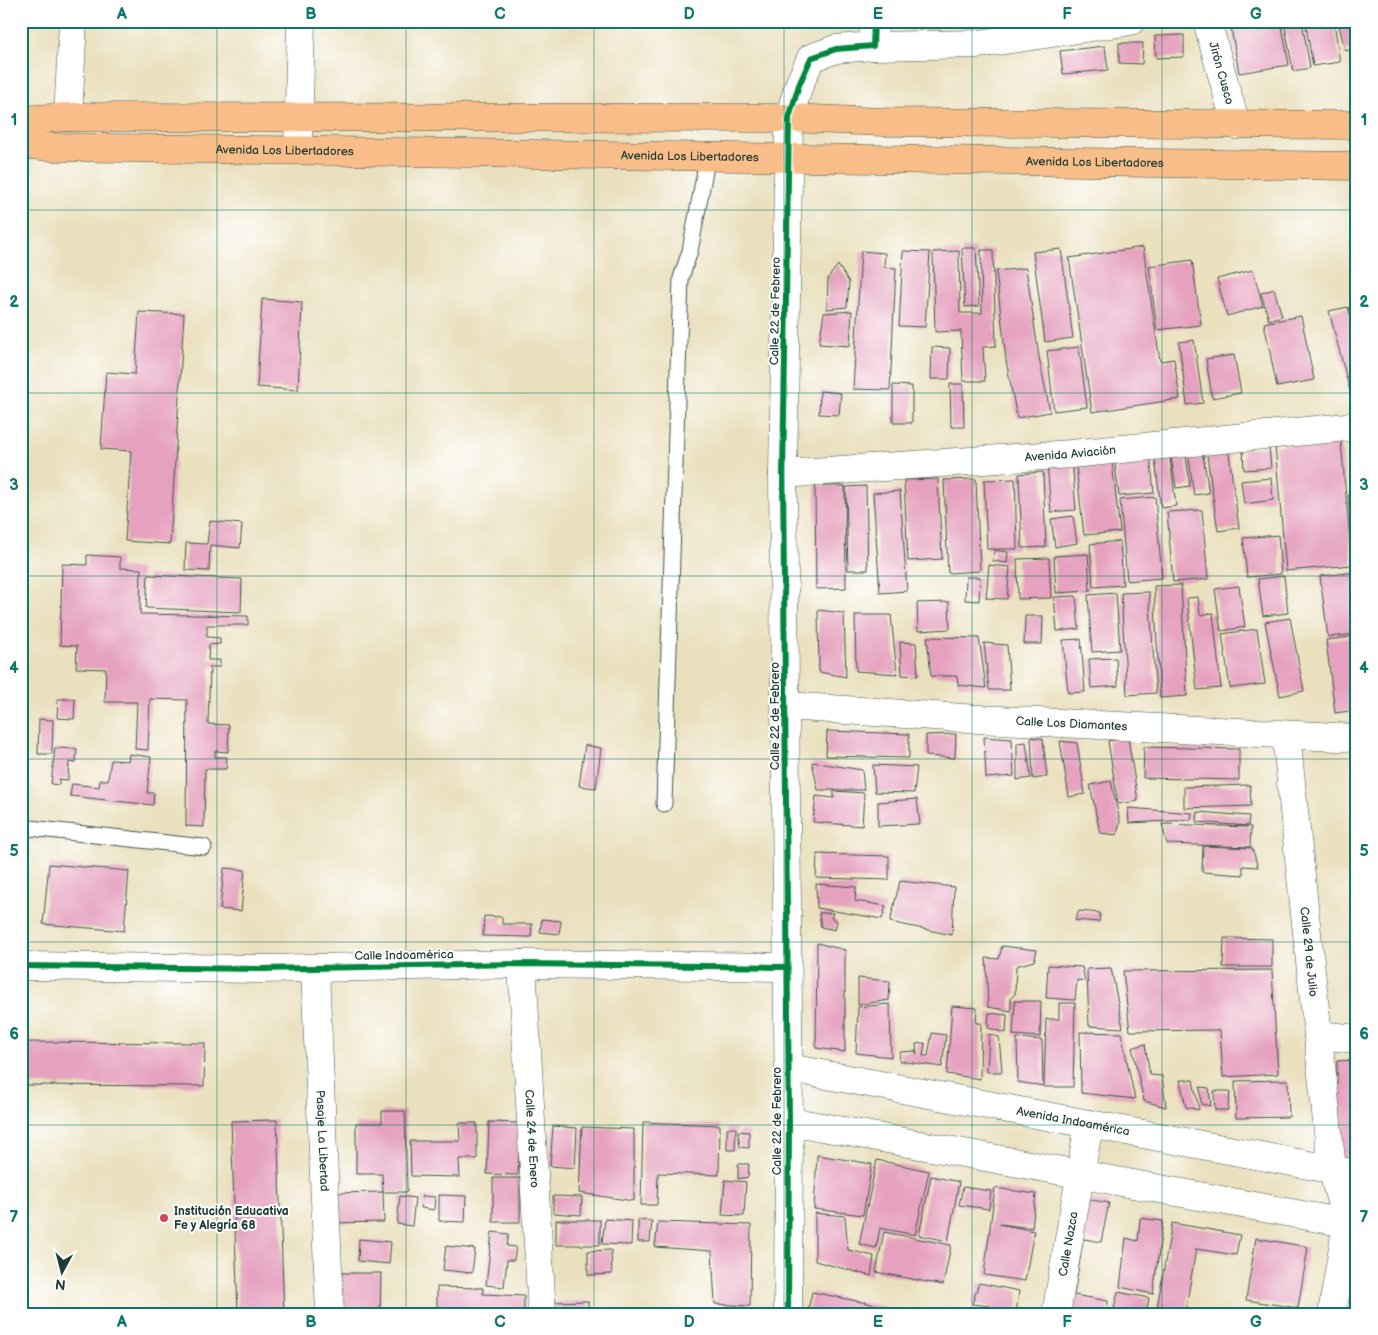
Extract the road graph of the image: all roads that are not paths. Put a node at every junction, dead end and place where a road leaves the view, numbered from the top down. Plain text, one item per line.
1 (73, 21) edge
2 (301, 21) edge
3 (1131, 21) edge
4 (1206, 21) edge
5 (874, 34) edge
6 (68, 117) junction
7 (300, 118) junction
8 (789, 118) junction
9 (21, 120) edge
10 (1236, 125) junction
11 (1357, 125) edge
12 (21, 144) edge
13 (298, 150) junction
14 (708, 156) junction
15 (789, 156) junction
16 (1357, 166) edge
17 (1357, 426) edge
18 (783, 474) junction
19 (786, 706) junction
20 (1286, 734) junction
21 (1357, 738) edge
22 (664, 804) dead end
23 (21, 828) edge
24 (204, 847) dead end
25 (522, 964) junction
26 (21, 966) edge
27 (787, 967) junction
28 (315, 968) junction
29 (1318, 1035) junction
30 (1357, 1039) edge
31 (789, 1068) junction
32 (789, 1121) junction
33 (1089, 1124) junction
34 (1344, 1171) edge
35 (1080, 1174) junction
36 (1352, 1224) edge
37 (330, 1314) edge
38 (542, 1314) edge
39 (788, 1314) edge
40 (1056, 1314) edge
41 (1332, 1314) edge

1 - 6 street
2 - 7 street
3 - 5 street
4 - 10 street, Jirón Cusco
5 - 8 street, Calle 22 de Febrero
6 - 7 highway
6 - 9 highway
7 - 8 highway
7 - 13 street
8 - 10 highway
8 - 15 street, Calle 22 de Febrero
10 - 11 highway
12 - 13 highway, Avenida Los Libertadores
13 - 14 highway, Avenida Los Libertadores
14 - 15 highway, Avenida Los Libertadores
14 - 22 lane
15 - 16 highway, Avenida Los Libertadores
15 - 18 street, Calle 22 de Febrero
17 - 18 street, Avenida Aviación
18 - 19 street, Calle 22 de Febrero
19 - 20 street, Calle Los Diamantes
19 - 27 street, Calle 22 de Febrero
20 - 21 street, Calle Los Diamantes
20 - 29 street, Calle 29 de Julio
23 - 24 lane
25 - 27 street, Calle Indoamérica
25 - 28 street, Calle Indoamérica
25 - 38 street, Calle 24 de Enero
26 - 28 street, Calle Indoamérica
27 - 31 street, Calle 22 de Febrero
28 - 37 street, Pasaje La Libertad
29 - 30 street
29 - 34 street, Calle 29 de Julio
31 - 32 street, Calle 22 de Febrero
31 - 33 street, Avenida Indoamérica
32 - 35 street
32 - 39 street, Calle 22 de Febrero
33 - 34 street, Avenida Indoamérica
33 - 35 street, Calle Nazca
34 - 36 street, Calle 29 de Julio
35 - 36 street
35 - 40 street, Calle Nazca
36 - 41 street

